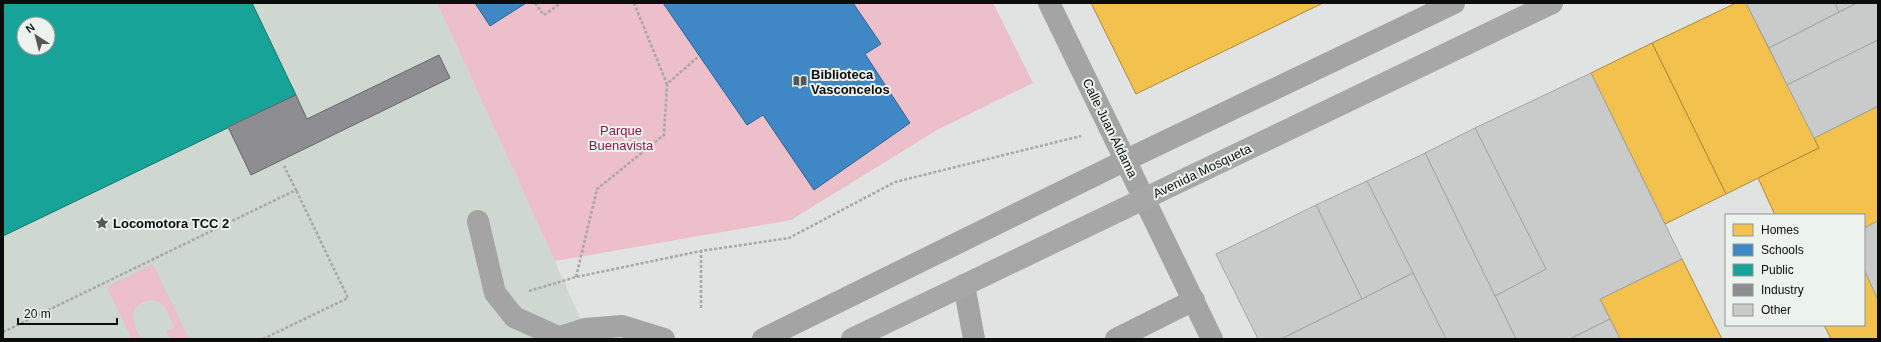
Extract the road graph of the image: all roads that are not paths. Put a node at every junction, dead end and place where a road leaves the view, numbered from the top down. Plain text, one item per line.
1 (1049, 3) edge
2 (1454, 3) edge
3 (1552, 3) edge
4 (1126, 160) junction
5 (1145, 198) junction
6 (478, 221) dead end
7 (964, 285) junction
8 (1194, 300) junction
9 (556, 338) edge
10 (664, 339) edge
11 (762, 339) edge
12 (852, 339) edge
13 (974, 339) edge
14 (1116, 339) edge
15 (1212, 339) edge

1 - 4 street, Calle Juan Aldama
2 - 4 street
3 - 5 main road, Avenida Mosqueta
4 - 5 street, Calle Juan Aldama
4 - 11 street
5 - 7 main road, Avenida Mosqueta
5 - 8 street, Calle Juan Aldama
6 - 9 street
7 - 12 main road, Avenida Mosqueta
7 - 13 street
8 - 14 street
8 - 15 street, Calle Juan Aldama
9 - 10 street

